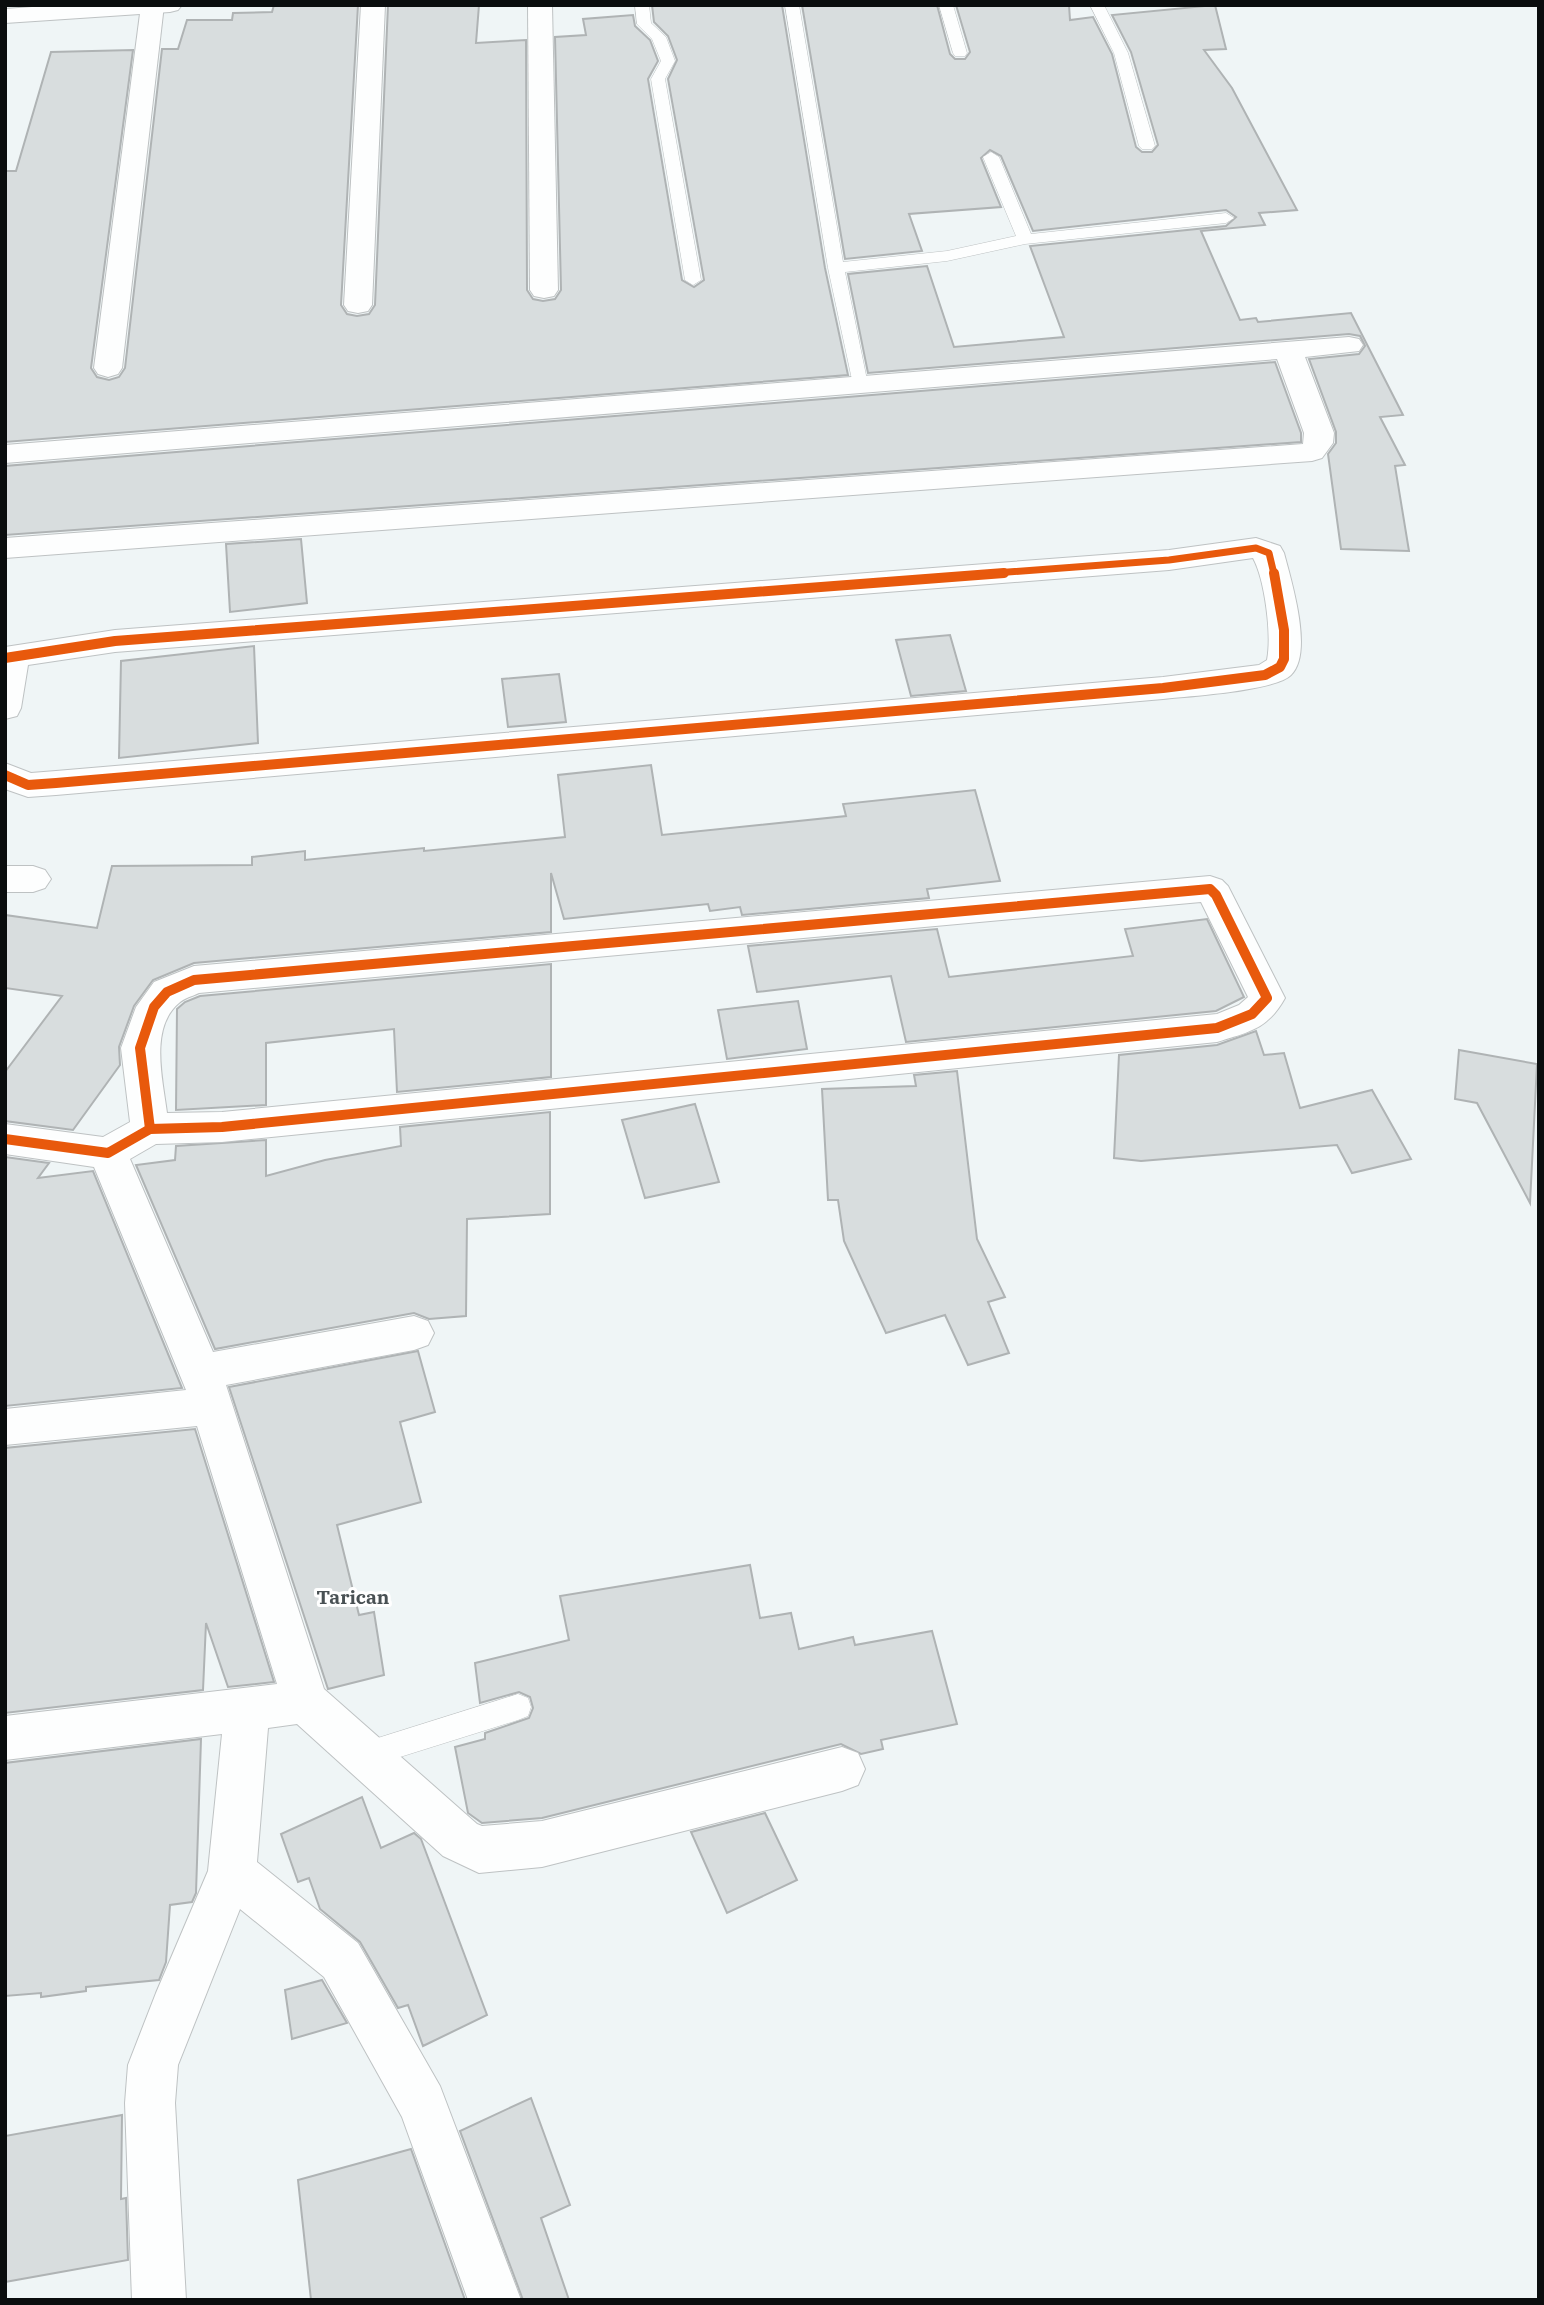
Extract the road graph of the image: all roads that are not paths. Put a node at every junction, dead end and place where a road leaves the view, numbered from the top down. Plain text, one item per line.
1 (373, 5) edge
2 (540, 5) edge
3 (642, 5) edge
4 (792, 5) edge
5 (946, 5) edge
6 (1097, 5) edge
7 (161, 6) edge
8 (5, 16) edge
9 (960, 53) dead end
10 (1147, 146) dead end
11 (991, 157) dead end
12 (1226, 218) dead end
13 (1025, 239) junction
14 (836, 268) junction
15 (693, 280) dead end
16 (544, 290) dead end
17 (358, 305) dead end
18 (1349, 345) dead end
19 (1288, 350) junction
20 (108, 368) dead end
21 (860, 385) junction
22 (5, 454) edge
23 (5, 548) edge
24 (9, 658) edge
25 (5, 708) edge
26 (5, 775) edge
27 (150, 1129) junction
28 (5, 1139) edge
29 (107, 1153) junction
30 (414, 1334) dead end
31 (206, 1389) junction
32 (5, 1427) edge
33 (306, 1703) junction
34 (518, 1707) dead end
35 (247, 1710) junction
36 (5, 1738) edge
37 (365, 1755) junction
38 (842, 1769) dead end
39 (232, 1872) junction
40 (159, 2300) edge
41 (495, 2300) edge

1 - 17 street
2 - 16 street
3 - 15 lane
4 - 14 lane
5 - 9 lane
6 - 10 lane
7 - 8 street
7 - 20 street
11 - 13 lane
12 - 13 lane
13 - 14 lane
14 - 21 lane
18 - 19 street
19 - 21 street
19 - 23 street
21 - 22 street
24 - 25 street
24 - 26 street
27 - 27 street
27 - 29 street
28 - 29 street
29 - 31 street
30 - 31 street
31 - 32 street
31 - 33 street
33 - 35 street
33 - 37 street
34 - 37 lane
35 - 36 street
35 - 39 street
37 - 38 street
39 - 40 street
39 - 41 street

